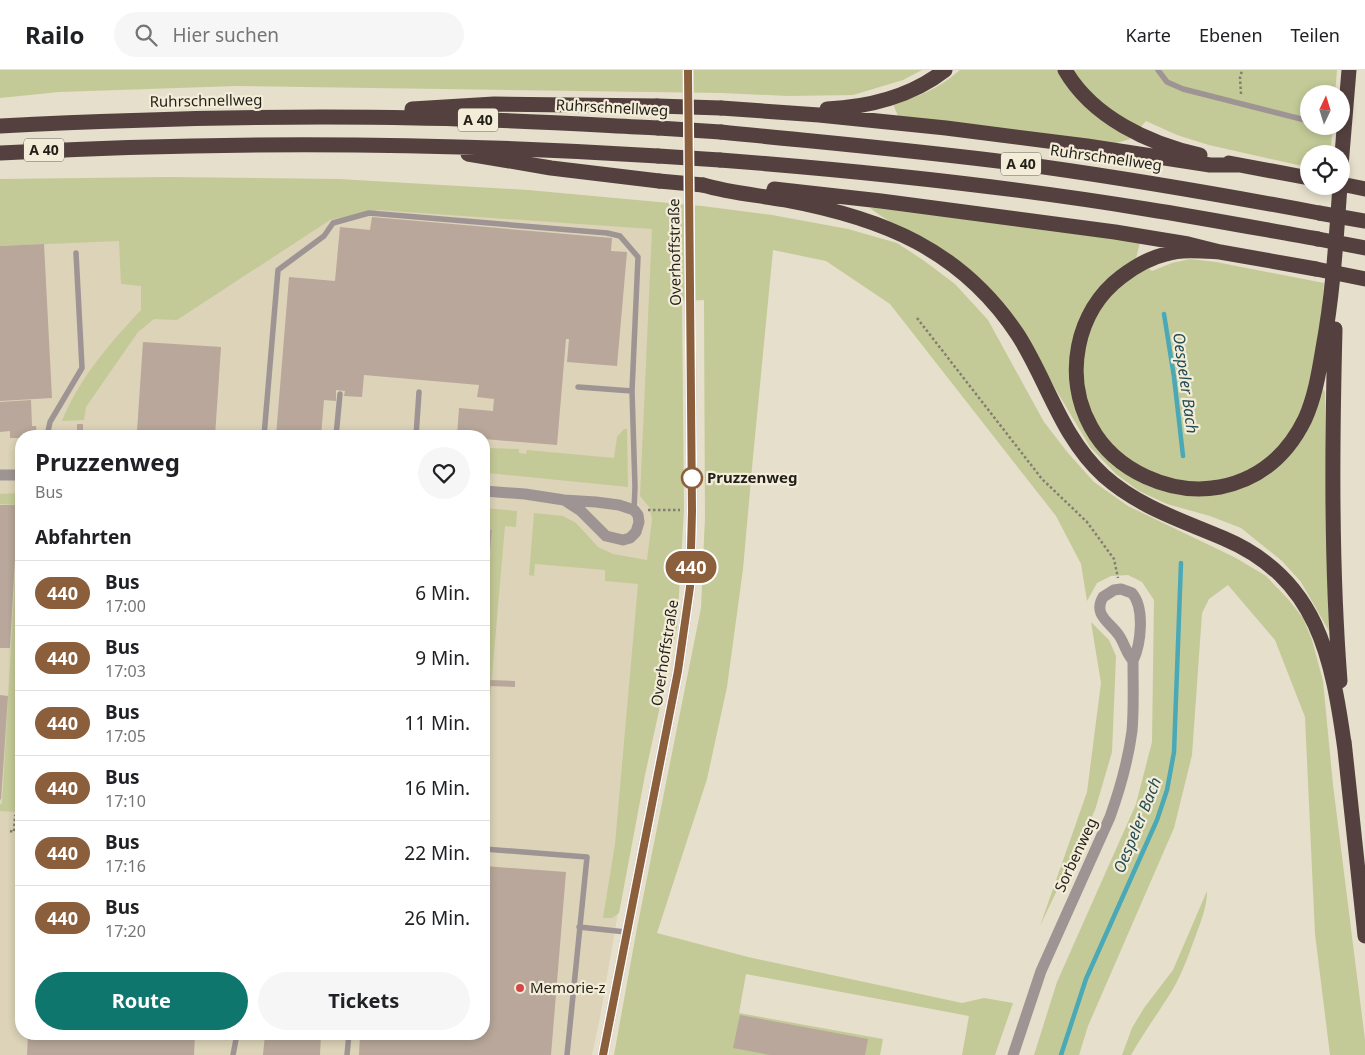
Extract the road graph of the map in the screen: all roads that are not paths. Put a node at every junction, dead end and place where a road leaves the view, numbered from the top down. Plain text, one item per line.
1 (688, 70) edge
2 (946, 70) edge
3 (1065, 70) edge
4 (1158, 70) edge
5 (1349, 70) edge
6 (1346, 85) edge
7 (750, 110) junction
8 (298, 117) junction
9 (1300, 119) edge
10 (0, 126) edge
11 (400, 145) junction
12 (0, 153) edge
13 (1237, 165) junction
14 (1300, 176) edge
15 (720, 187) junction
16 (1350, 187) edge
17 (1365, 189) edge
18 (1339, 195) edge
19 (1365, 222) edge
20 (1365, 248) edge
21 (1220, 252) junction
22 (76, 253) dead end
23 (1365, 279) edge
24 (1333, 285) junction
25 (578, 387) dead end
26 (632, 391) junction
27 (419, 392) dead end
28 (340, 394) dead end
29 (48, 430) edge
30 (265, 430) edge
31 (337, 430) edge
32 (416, 430) edge
33 (0, 475) edge
34 (15, 475) edge
35 (490, 491) edge
36 (564, 500) junction
37 (634, 510) junction
38 (1134, 661) junction
39 (1345, 750) junction
40 (490, 849) edge
41 (579, 927) junction
42 (626, 932) junction
43 (1365, 936) edge
44 (236, 1040) edge
45 (348, 1040) edge
46 (233, 1055) edge
47 (347, 1055) edge
48 (567, 1055) edge
49 (603, 1055) edge
50 (1013, 1055) edge

1 - 42 street, Overhoffstraße
2 - 7 highway
3 - 13 highway
4 - 9 lane
5 - 6 highway
7 - 8 highway, bridge
7 - 13 highway
8 - 10 highway, Ruhrschnellweg / A 40
8 - 19 highway, Ruhrschnellweg / A 40, bridge
11 - 12 highway, A 40
11 - 15 highway, bridge
11 - 20 highway, A 40, bridge
13 - 14 highway
15 - 21 highway
15 - 39 highway
16 - 17 highway
18 - 24 highway
21 - 23 highway, bridge
21 - 24 highway
22 - 29 lane
24 - 39 highway
25 - 26 lane
26 - 30 lane
26 - 37 lane
27 - 32 lane
28 - 31 lane
33 - 34 street
35 - 36 street
36 - 37 street
36 - 37 street
38 - 38 street, Sorbenweg
38 - 50 street, Sorbenweg
39 - 43 highway
40 - 41 lane
41 - 42 lane
41 - 48 lane
42 - 49 street, Overhoffstraße
44 - 46 lane
45 - 47 lane

